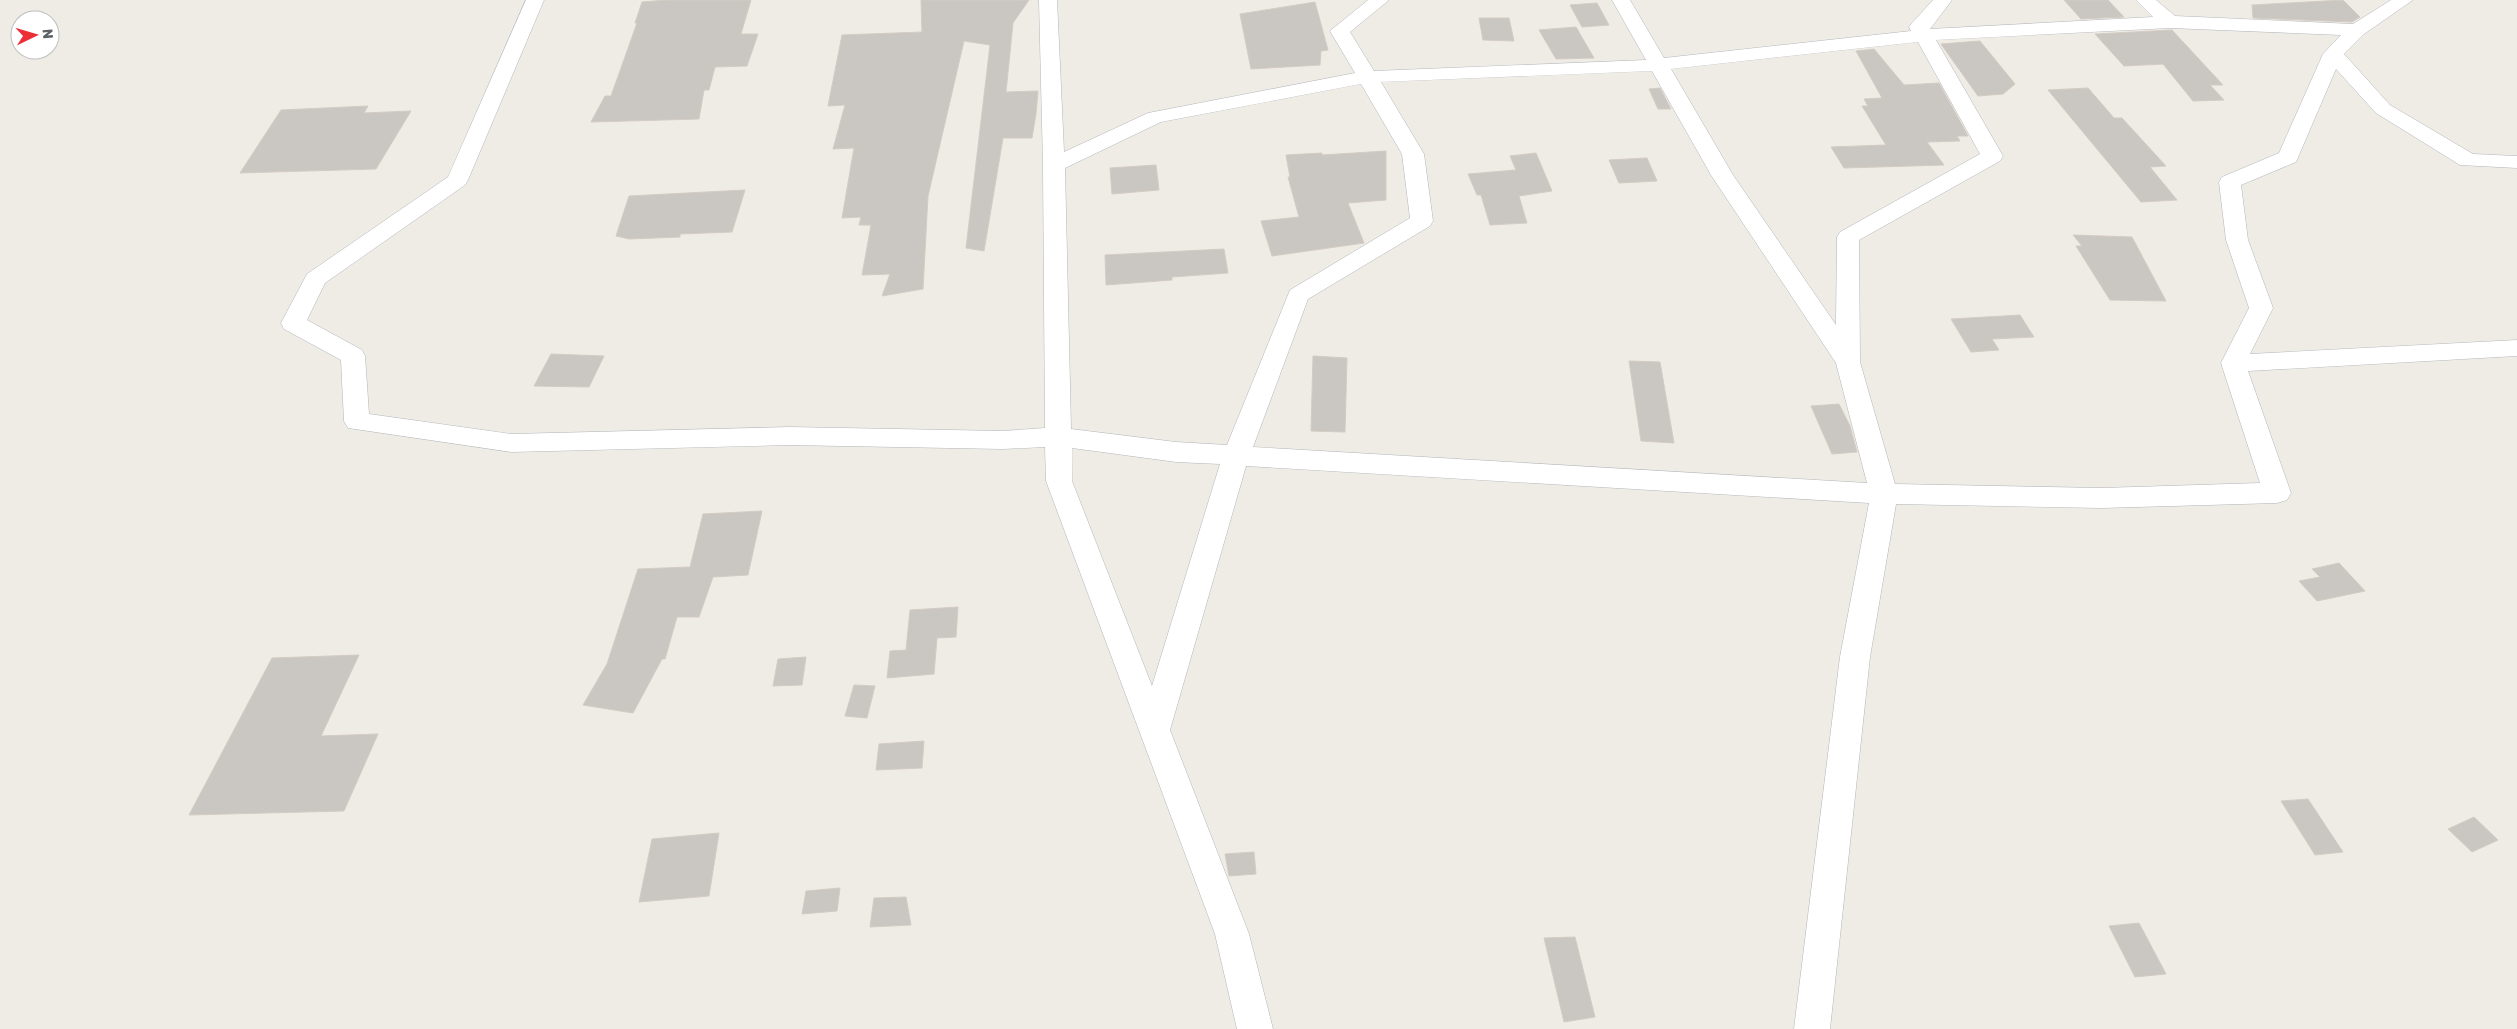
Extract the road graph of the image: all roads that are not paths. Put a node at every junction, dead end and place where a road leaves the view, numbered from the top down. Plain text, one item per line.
1 (535, 0) edge
2 (1048, 0) edge
3 (1380, 0) edge
4 (1621, 0) edge
5 (1943, 0) edge
6 (2145, 0) edge
7 (2404, 0) edge
8 (2170, 22) junction
9 (2357, 30) junction
10 (1923, 35) junction
11 (2333, 54) junction
12 (1659, 65) junction
13 (1366, 77) junction
14 (2517, 162) edge
15 (1054, 165) junction
16 (2517, 348) edge
17 (1848, 362) junction
18 (2233, 363) junction
19 (1058, 437) junction
20 (1236, 456) junction
21 (1884, 494) junction
22 (1154, 731) junction
23 (1255, 1029) edge
24 (1812, 1029) edge

1 - 19 street
2 - 15 street
3 - 13 street
4 - 12 street
5 - 10 street
6 - 8 street
7 - 9 street
8 - 9 street
8 - 10 street
9 - 11 street
10 - 12 street
10 - 17 street
11 - 14 street
11 - 18 street
12 - 13 street
12 - 17 street
13 - 15 street
13 - 20 street
15 - 19 street
16 - 18 street
17 - 21 street
18 - 21 street
19 - 20 street
19 - 22 street
20 - 21 street
20 - 22 street
21 - 24 street
22 - 23 street

